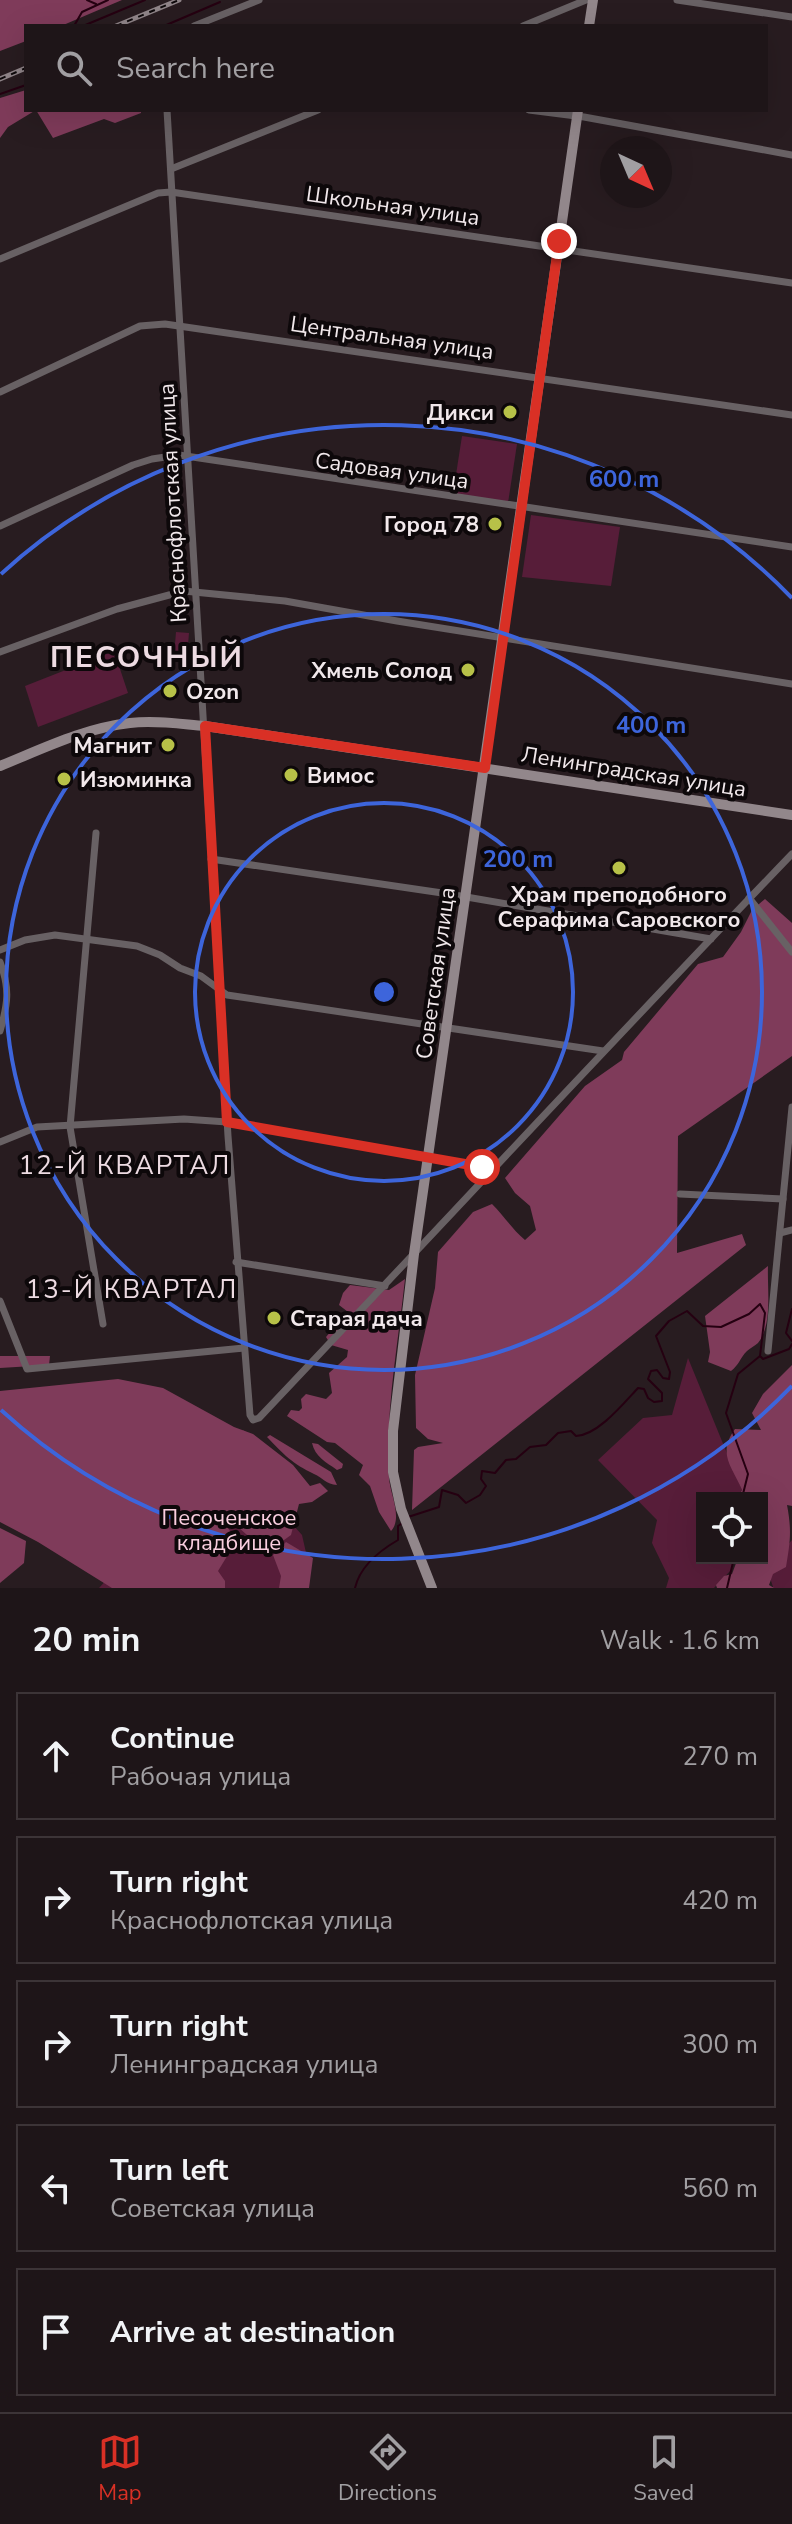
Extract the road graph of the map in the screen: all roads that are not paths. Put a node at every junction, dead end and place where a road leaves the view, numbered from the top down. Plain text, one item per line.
1 (259, 0) edge
2 (586, 0) edge
3 (593, 0) edge
4 (677, 0) edge
5 (792, 17) edge
6 (199, 24) edge
7 (528, 24) edge
8 (589, 24) edge
9 (167, 112) edge
10 (313, 112) edge
11 (578, 113) edge
12 (792, 155) edge
13 (171, 169) junction
14 (171, 192) junction
15 (558, 248) junction
16 (0, 259) edge
17 (792, 283) edge
18 (179, 325) junction
19 (540, 377) junction
20 (0, 392) edge
21 (792, 415) edge
22 (187, 458) junction
23 (521, 507) junction
24 (0, 526) edge
25 (792, 547) edge
26 (195, 593) junction
27 (503, 637) junction
28 (0, 652) edge
29 (792, 684) edge
30 (205, 726) junction
31 (0, 766) edge
32 (485, 768) junction
33 (792, 815) edge
34 (96, 833) dead end
35 (792, 854) edge
36 (211, 859) junction
37 (467, 897) junction
38 (749, 898) junction
39 (85, 939) junction
40 (711, 939) junction
41 (0, 950) edge
42 (792, 952) edge
43 (0, 962) edge
44 (219, 988) junction
45 (447, 1028) junction
46 (0, 1031) edge
47 (603, 1051) junction
48 (792, 1107) edge
49 (227, 1122) junction
50 (70, 1127) junction
51 (0, 1142) edge
52 (430, 1158) junction
53 (489, 1174) junction
54 (680, 1194) dead end
55 (783, 1199) junction
56 (792, 1230) edge
57 (780, 1233) junction
58 (414, 1254) junction
59 (236, 1262) junction
60 (385, 1286) junction
61 (0, 1301) edge
62 (103, 1324) dead end
63 (244, 1348) junction
64 (768, 1351) dead end
65 (432, 1588) edge

1 - 6 street
2 - 7 street
3 - 8 main road
4 - 5 street
9 - 13 street, Краснофлотская улица
10 - 13 street
11 - 12 street
11 - 15 main road, Советская улица
13 - 14 street, Краснофлотская улица
14 - 15 street, Школьная улица
14 - 16 street, Школьная улица
14 - 18 street, Краснофлотская улица
15 - 17 street, Школьная улица
15 - 19 main road, Советская улица
18 - 19 street, Центральная улица
18 - 20 street, Центральная улица
18 - 22 street, Краснофлотская улица
19 - 21 street, Центральная улица
19 - 23 main road, Советская улица
22 - 23 street, Садовая улица
22 - 24 street, Садовая улица
22 - 26 street, Краснофлотская улица
23 - 25 street, Садовая улица
23 - 27 main road, Советская улица
26 - 27 street
26 - 28 street
26 - 30 street, Краснофлотская улица
27 - 29 street
27 - 32 main road, Советская улица
30 - 31 main road, Ленинградская улица
30 - 32 main road, Ленинградская улица
30 - 36 street, Краснофлотская улица
32 - 33 main road, Ленинградская улица
32 - 37 main road, Советская улица
34 - 39 street
35 - 38 street
36 - 37 street
36 - 44 street, Краснофлотская улица
37 - 40 street
37 - 45 main road, Советская улица
38 - 40 street
38 - 42 street
39 - 41 street
39 - 44 street
39 - 50 street
40 - 47 street
43 - 46 street
44 - 45 street
44 - 49 street, Краснофлотская улица
45 - 47 street
45 - 52 main road, Советская улица
47 - 53 street
48 - 55 street
49 - 50 street
49 - 52 street
49 - 59 street, Краснофлотская улица
50 - 51 street
50 - 62 street
52 - 53 street
52 - 58 main road, Советская улица
53 - 58 street
54 - 55 street
55 - 57 street
56 - 57 street
57 - 64 street
58 - 60 street
58 - 65 main road, Советская улица
59 - 60 street
59 - 63 street, Краснофлотская улица
60 - 63 street, Краснофлотская улица
61 - 63 street

